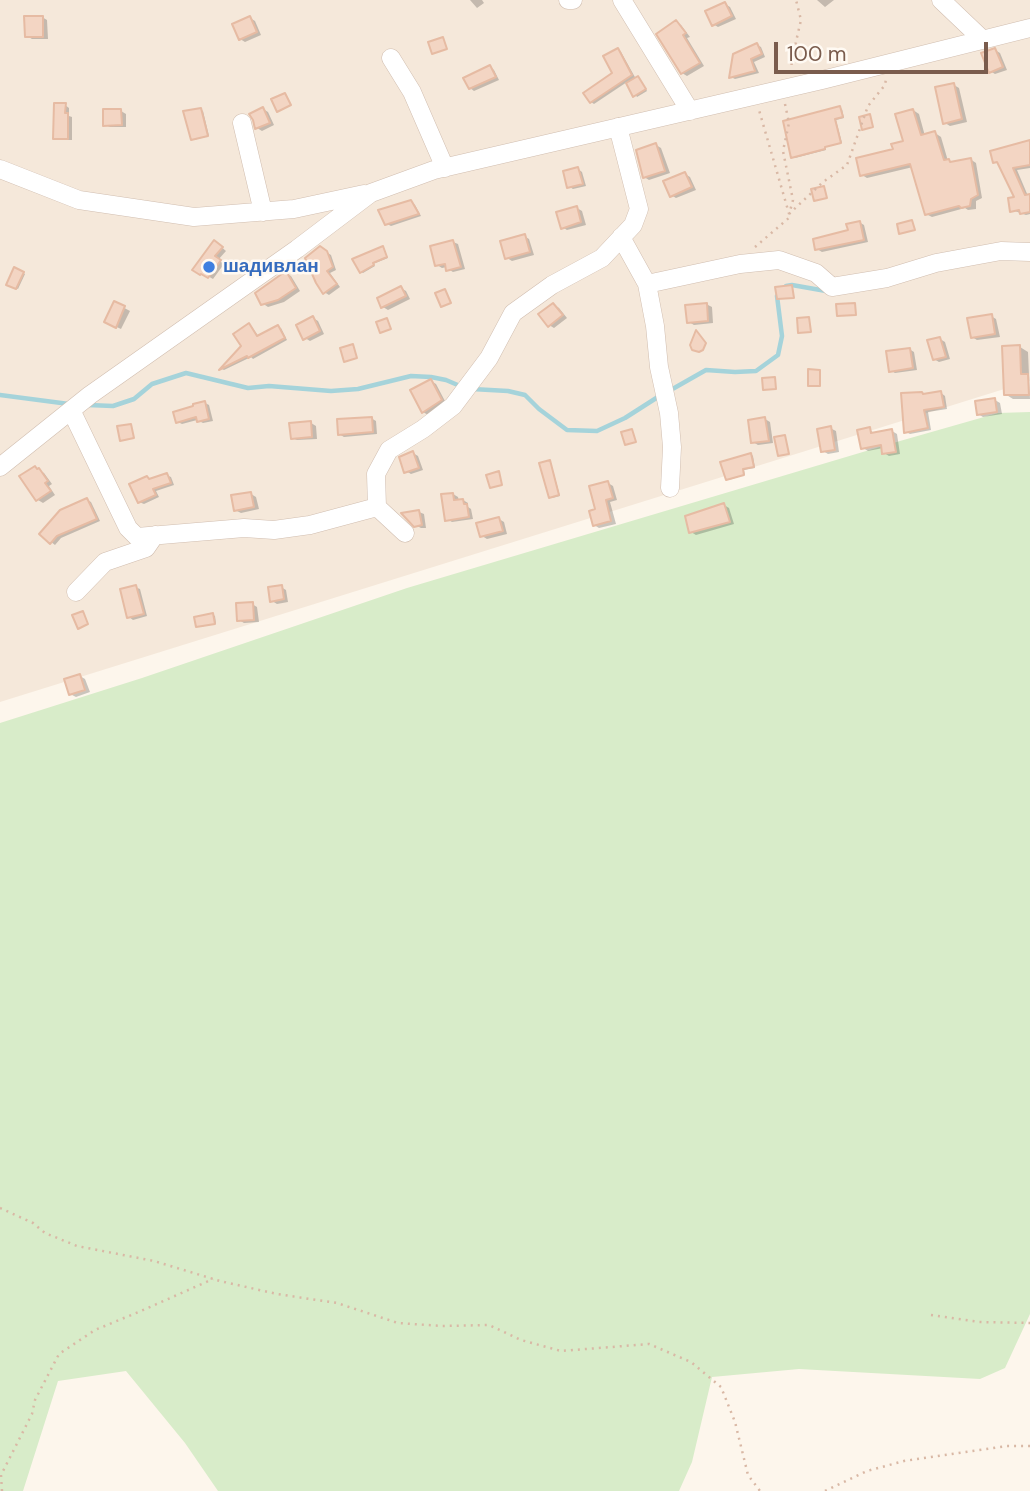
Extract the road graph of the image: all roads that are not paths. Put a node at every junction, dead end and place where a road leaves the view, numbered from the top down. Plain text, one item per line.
1 (622, 0) edge
2 (941, 0) edge
3 (1030, 28) edge
4 (983, 40) junction
5 (391, 58) dead end
6 (690, 111) junction
7 (242, 122) dead end
8 (618, 127) junction
9 (445, 168) junction
10 (0, 169) edge
11 (26, 179) junction
12 (0, 183) edge
13 (371, 193) junction
14 (263, 212) junction
15 (621, 237) junction
16 (1030, 252) edge
17 (648, 284) junction
18 (71, 410) junction
19 (0, 467) edge
20 (670, 488) dead end
21 (377, 507) junction
22 (405, 533) dead end
23 (155, 536) junction
24 (76, 592) dead end

1 - 6 street
2 - 4 street
3 - 4 street
4 - 6 street
5 - 9 street
6 - 8 street
7 - 14 street
8 - 9 street
8 - 15 street
9 - 13 street
10 - 11 street
11 - 12 street
11 - 14 street
13 - 14 street
13 - 18 street
15 - 17 street
15 - 21 street
16 - 17 street
17 - 20 street
18 - 19 street
18 - 23 street
21 - 22 street
21 - 23 street
23 - 24 street

